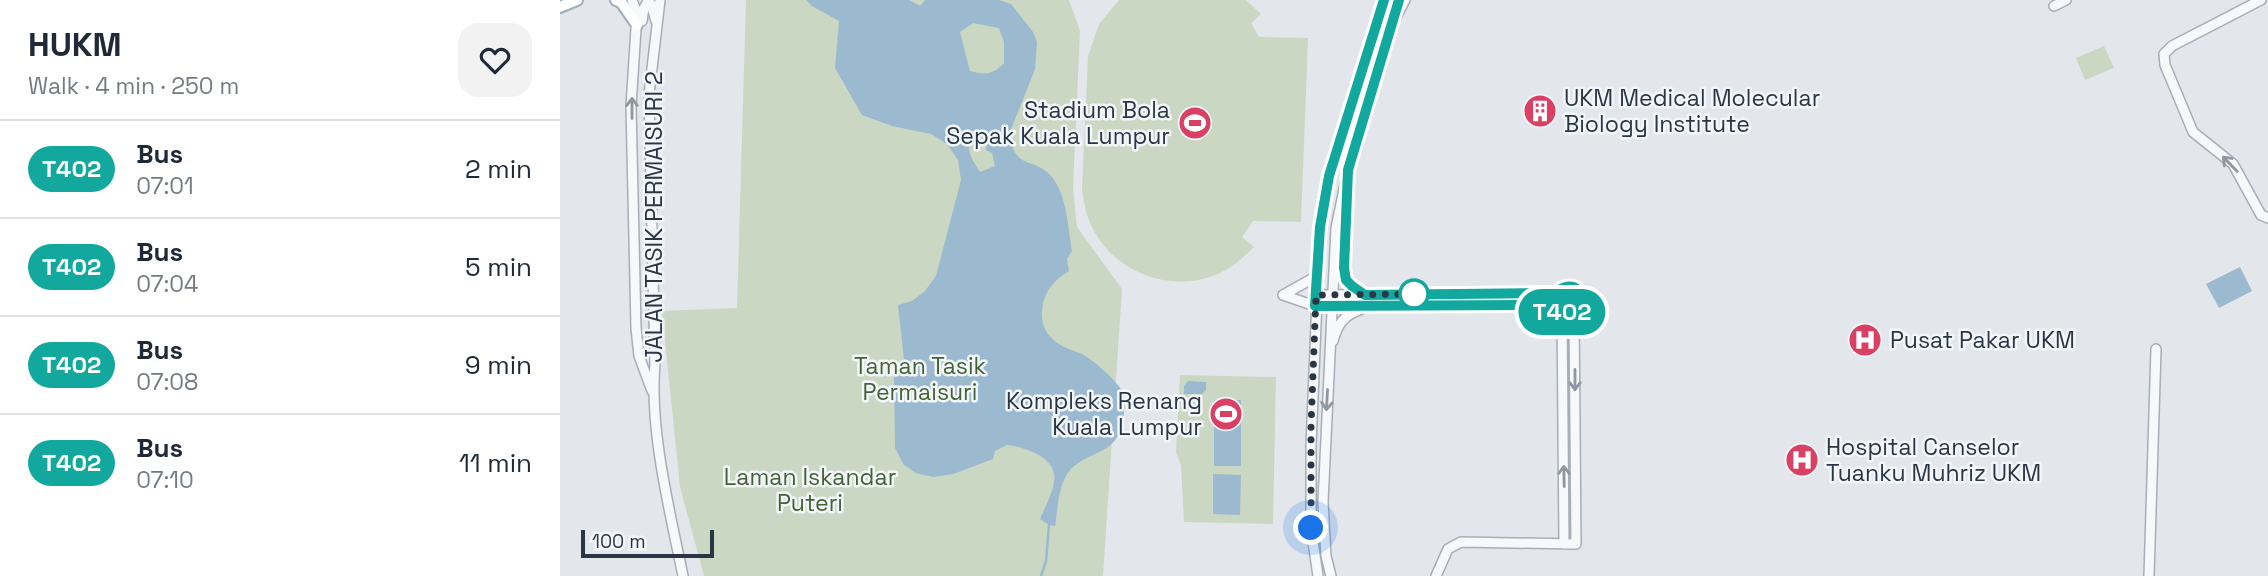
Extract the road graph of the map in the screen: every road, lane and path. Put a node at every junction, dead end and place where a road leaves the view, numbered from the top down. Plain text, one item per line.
1 (565, 0) edge
2 (577, 0) edge
3 (616, 0) edge
4 (632, 0) edge
5 (660, 0) edge
6 (1384, 0) edge
7 (1399, 0) edge
8 (1405, 0) edge
9 (2066, 0) edge
10 (2261, 0) edge
11 (2054, 6) dead end
12 (560, 7) edge
13 (637, 25) junction
14 (1392, 25) junction
15 (658, 27) junction
16 (633, 80) junction
17 (1348, 170) junction
18 (2268, 218) edge
19 (1317, 276) junction
20 (1556, 293) junction
21 (1316, 295) junction
22 (1332, 295) junction
23 (1365, 295) junction
24 (1315, 306) junction
25 (1331, 306) junction
26 (1369, 306) junction
27 (1559, 308) junction
28 (1574, 312) junction
29 (2156, 349) dead end
30 (1330, 352) junction
31 (652, 393) junction
32 (1564, 544) junction
33 (683, 576) edge
34 (1318, 576) edge
35 (1331, 576) edge
36 (1436, 576) edge
37 (2149, 576) edge

1 - 12 main road
2 - 12 main road
3 - 13 main road
4 - 13 street, JALAN TASIK PERMAISURI 2
5 - 15 street, JALAN TASIK PERMAISURI 2
6 - 19 street
7 - 14 main road
8 - 14 street
9 - 11 street
18 -> 10 street
13 - 16 street, JALAN TASIK PERMAISURI 2
14 - 17 street
15 - 16 street
15 - 31 street, JALAN TASIK PERMAISURI 2
31 -> 16 street, JALAN TASIK PERMAISURI 2
17 - 22 street
17 - 23 street
19 - 21 street
19 - 24 street
20 - 23 street
20 - 27 street
20 - 28 street
21 - 22 street
21 - 24 street
22 - 23 street
22 - 25 street
24 - 25 street
24 - 34 street
25 - 26 street
25 - 30 street
26 - 27 street
26 - 30 street
27 - 28 street
32 -> 27 street
28 -> 32 street
29 - 37 street
30 -> 35 street
31 - 33 street, JALAN TASIK PERMAISURI 2
32 - 36 street

